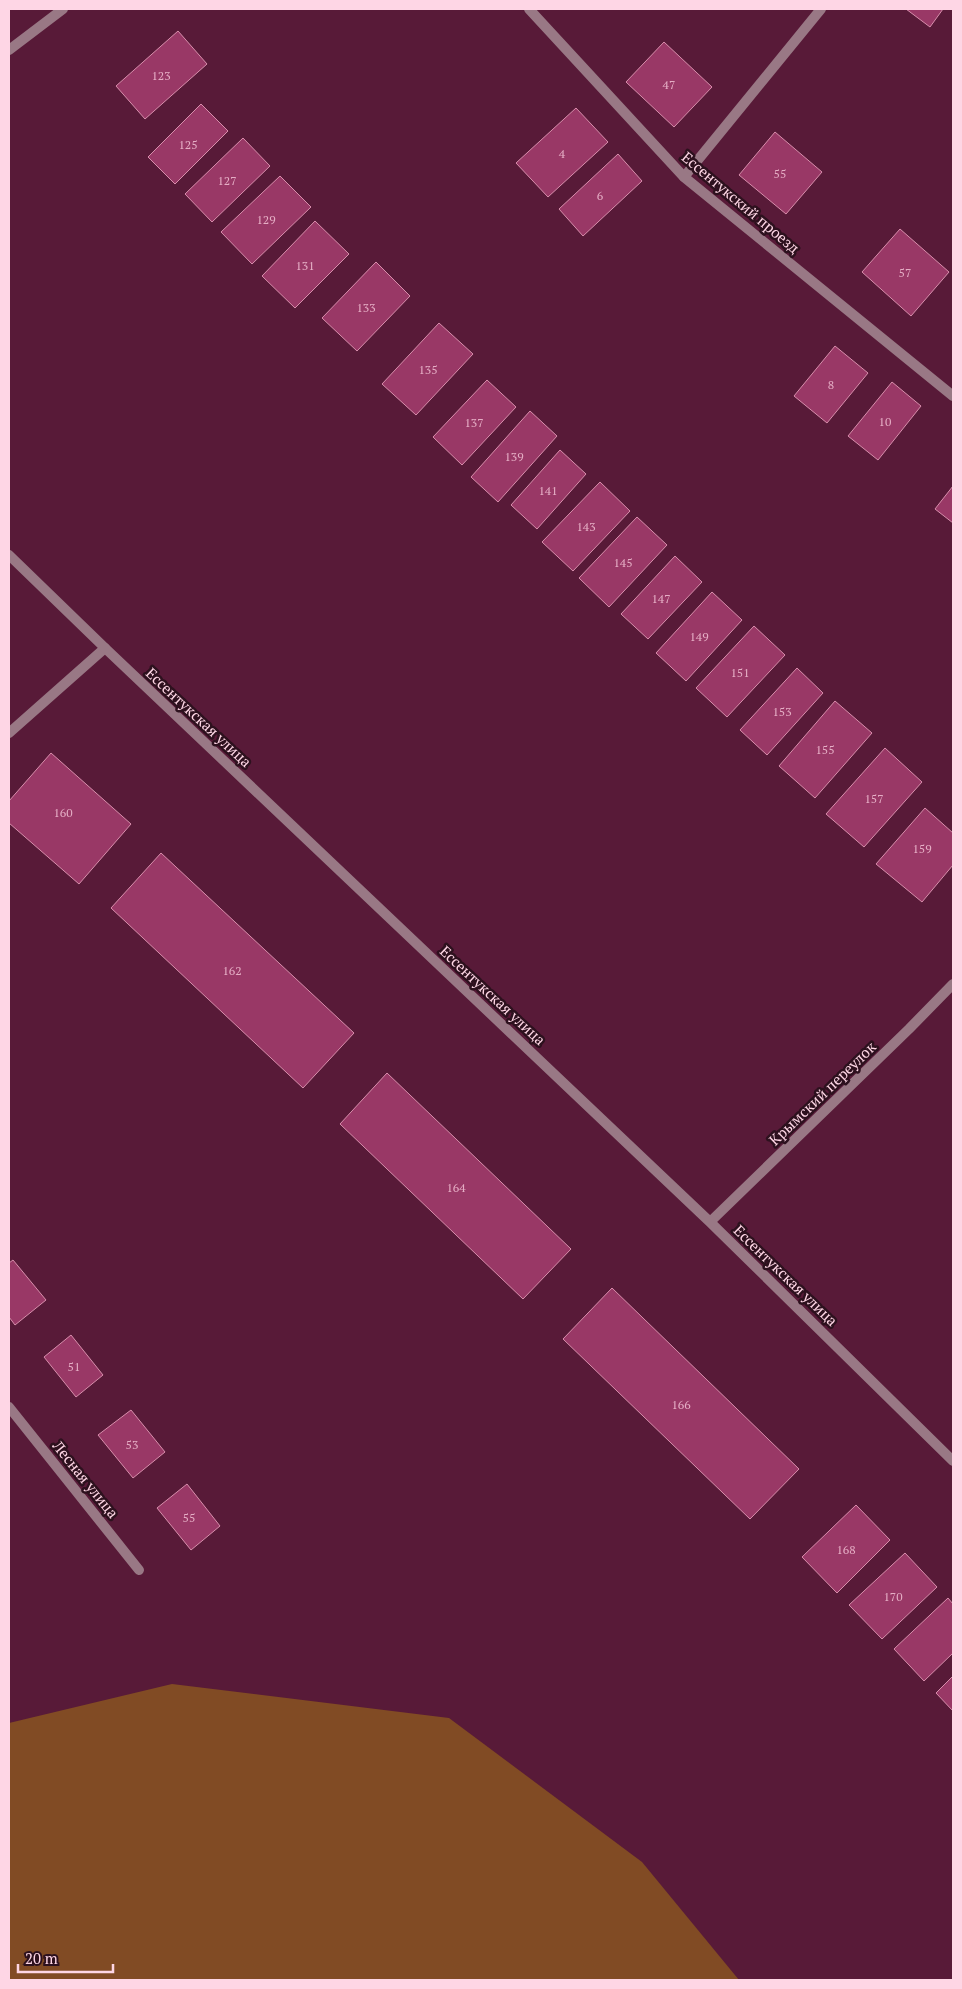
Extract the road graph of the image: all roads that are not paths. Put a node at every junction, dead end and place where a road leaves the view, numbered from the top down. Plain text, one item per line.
1 (62, 9) edge
2 (529, 9) edge
3 (822, 9) edge
4 (9, 50) edge
5 (684, 177) junction
6 (953, 396) edge
7 (9, 555) edge
8 (105, 648) junction
9 (9, 733) edge
10 (953, 984) edge
11 (710, 1222) junction
12 (9, 1408) edge
13 (953, 1461) edge
14 (139, 1570) dead end

1 - 4 street
2 - 5 street, Ессентукский проезд
3 - 5 street
5 - 6 street, Ессентукский проезд
7 - 8 street, Ессентукская улица
8 - 9 street
8 - 11 street, Ессентукская улица
10 - 11 street, Крымский переулок
11 - 13 street, Ессентукская улица
12 - 14 street, Лесная улица

